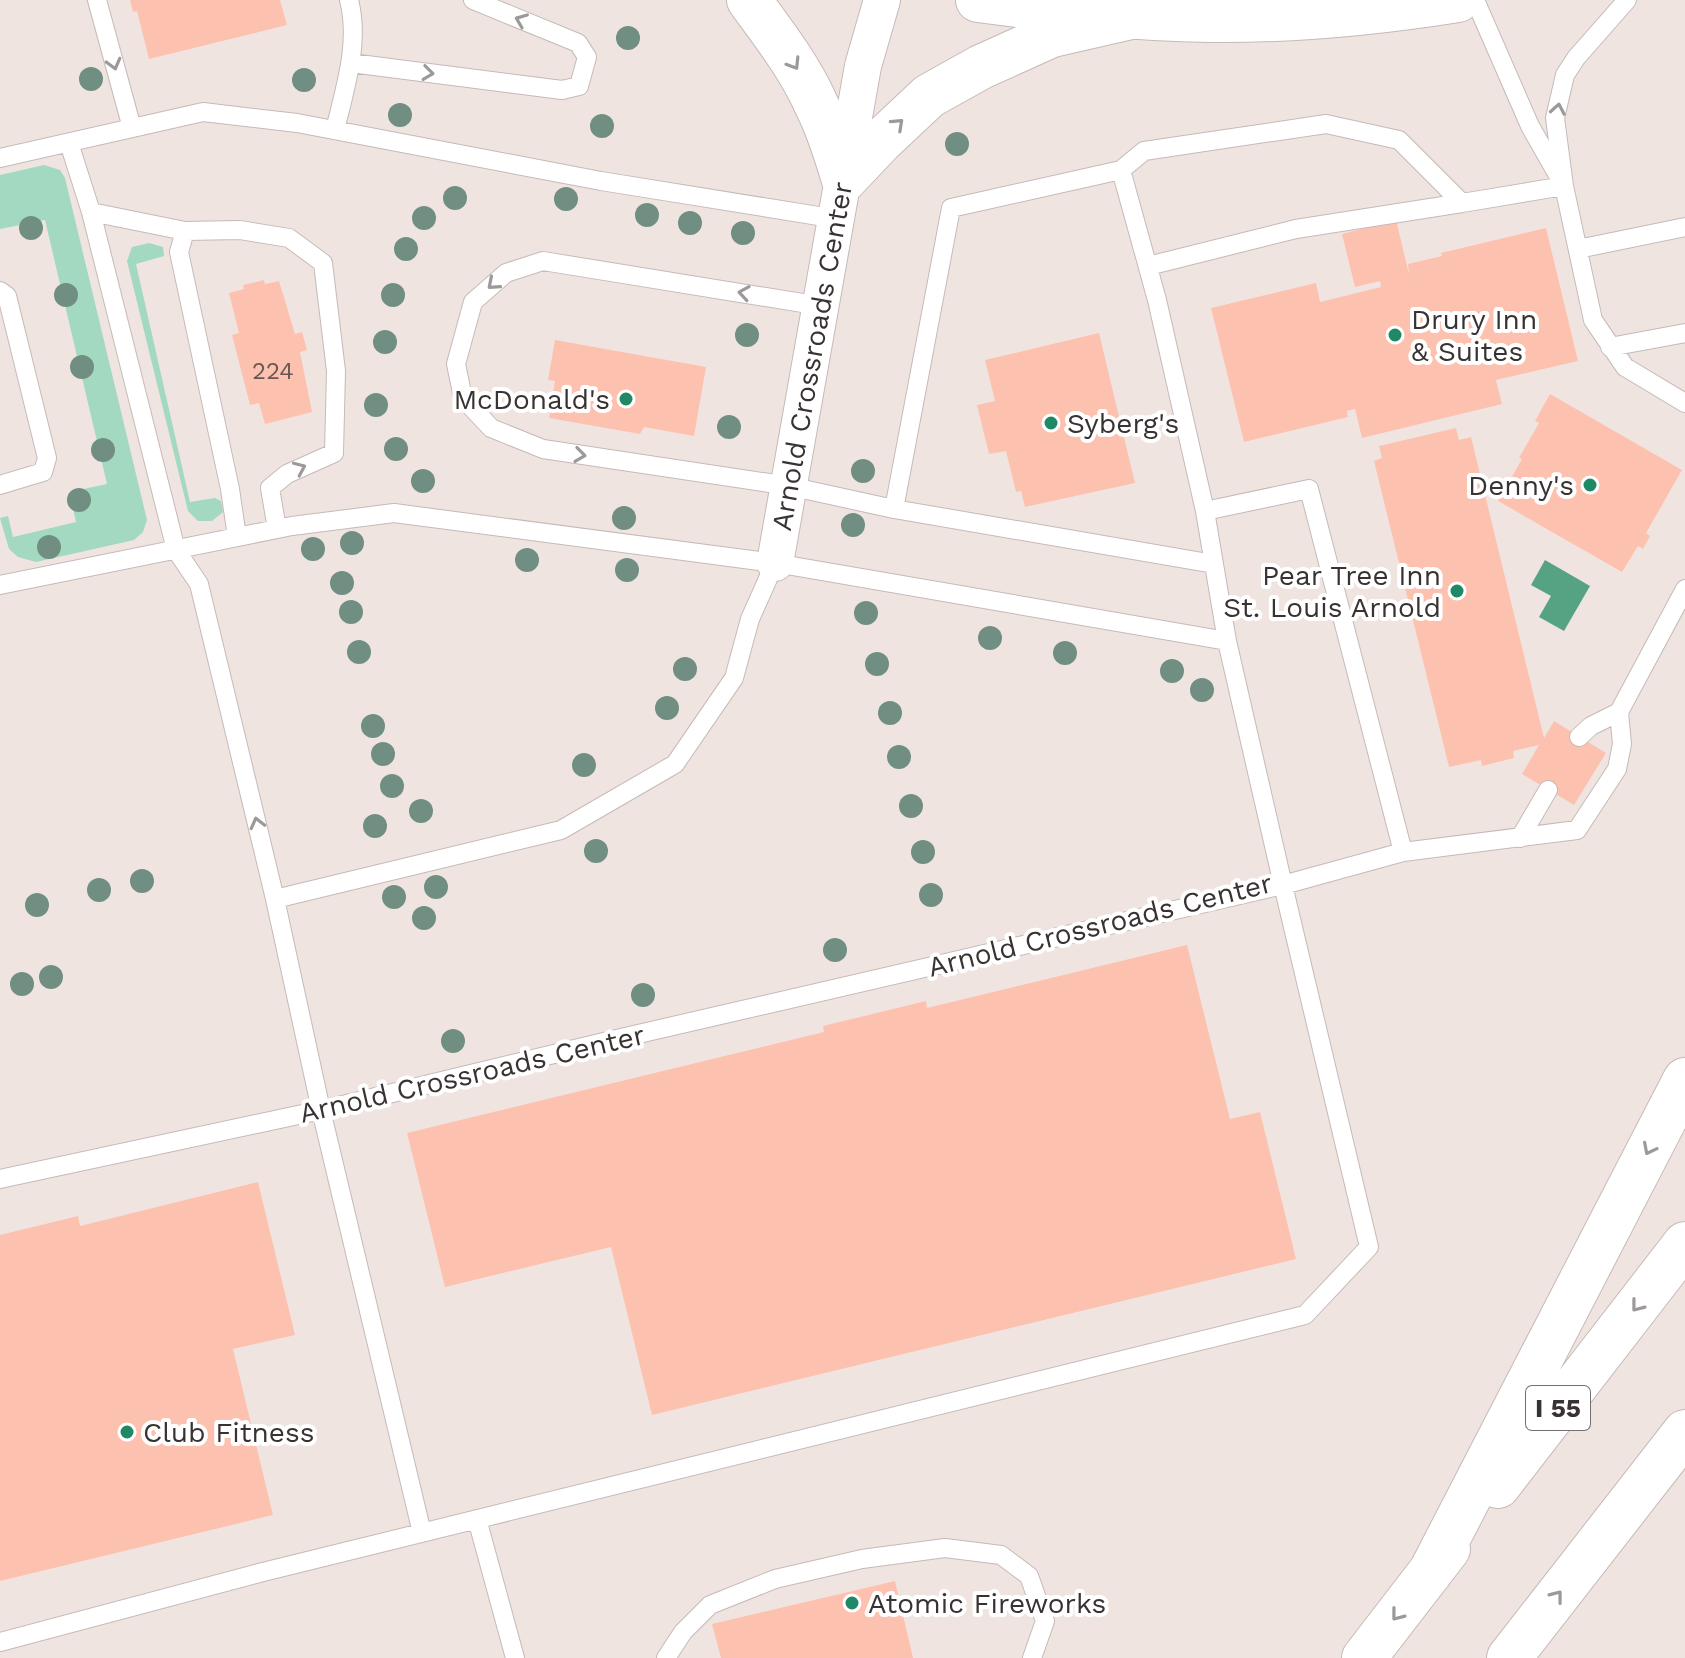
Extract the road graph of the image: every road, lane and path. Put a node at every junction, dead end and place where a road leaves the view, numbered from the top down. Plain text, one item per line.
1 (97, 0) edge
2 (349, 0) edge
3 (473, 0) edge
4 (749, 0) edge
5 (882, 0) edge
6 (978, 0) edge
7 (1475, 0) edge
8 (1627, 0) edge
9 (1439, 2) edge
10 (1122, 8) edge
11 (351, 63) junction
12 (132, 128) junction
13 (335, 130) junction
14 (69, 143) junction
15 (0, 158) edge
16 (1121, 170) junction
17 (1564, 186) junction
18 (840, 199) junction
19 (1462, 203) junction
20 (91, 212) junction
21 (1685, 227) edge
22 (185, 231) junction
23 (1578, 249) junction
24 (1148, 266) junction
25 (0, 291) edge
26 (821, 306) junction
27 (1685, 333) edge
28 (1610, 347) junction
29 (1685, 403) edge
30 (0, 485) edge
31 (789, 486) junction
32 (894, 509) junction
33 (1205, 511) junction
34 (277, 529) junction
35 (237, 537) junction
36 (176, 550) junction
37 (775, 563) junction
38 (1214, 564) junction
39 (0, 585) edge
40 (1685, 589) edge
41 (1227, 641) junction
42 (1619, 712) junction
43 (1579, 737) dead end
44 (1548, 790) dead end
45 (1520, 838) junction
46 (1403, 852) junction
47 (1283, 885) junction
48 (275, 899) junction
49 (1685, 1080) edge
50 (321, 1110) junction
51 (0, 1179) edge
52 (1685, 1244) edge
53 (1685, 1432) edge
54 (477, 1519) junction
55 (422, 1533) junction
56 (1430, 1573) junction
57 (0, 1642) edge
58 (515, 1658) edge
59 (666, 1658) edge
60 (1032, 1658) edge
61 (1364, 1658) edge
62 (1509, 1658) edge

1 -> 12 lane
2 - 11 lane
11 -> 3 lane
4 -> 18 main road
5 - 18 street, Arnold Crossroads Center
6 - 10 main road
7 - 17 lane
17 -> 8 lane
9 - 10 main road
18 -> 10 main road
11 - 13 lane
12 - 13 lane
12 - 14 lane
13 - 18 lane
14 - 15 lane
14 - 20 lane
16 - 19 lane
16 - 24 lane
16 - 32 lane
17 - 19 lane
17 - 23 lane
18 - 26 street, Arnold Crossroads Center
19 - 24 lane
20 - 22 lane
20 - 36 lane
21 - 23 lane
34 -> 22 lane
22 - 35 lane
23 - 28 lane
24 - 33 lane
25 - 30 lane
26 - 31 street, Arnold Crossroads Center
26 -> 31 lane
27 - 28 lane
28 - 29 lane
31 - 32 lane
31 - 37 street, Arnold Crossroads Center
32 - 38 lane
33 - 38 lane
33 - 46 lane
34 - 35 lane
34 - 37 lane
35 - 36 lane
36 - 39 lane
48 -> 36 lane
37 - 41 lane, Arnold Crossroads Center
37 - 48 lane
38 - 41 lane
40 - 42 lane
41 - 47 lane, Arnold Crossroads Center
42 - 43 lane
42 - 45 lane
44 - 45 lane
45 - 46 lane
46 - 47 lane
47 - 50 lane, Arnold Crossroads Center
47 - 54 lane
48 - 50 lane
49 -> 56 main road
50 - 51 lane, Arnold Crossroads Center
50 - 55 lane
52 -> 56 main road, I 55
62 -> 53 main road
54 - 55 lane
54 - 58 lane
55 - 57 lane
56 -> 61 main road, I 55
59 - 60 lane

